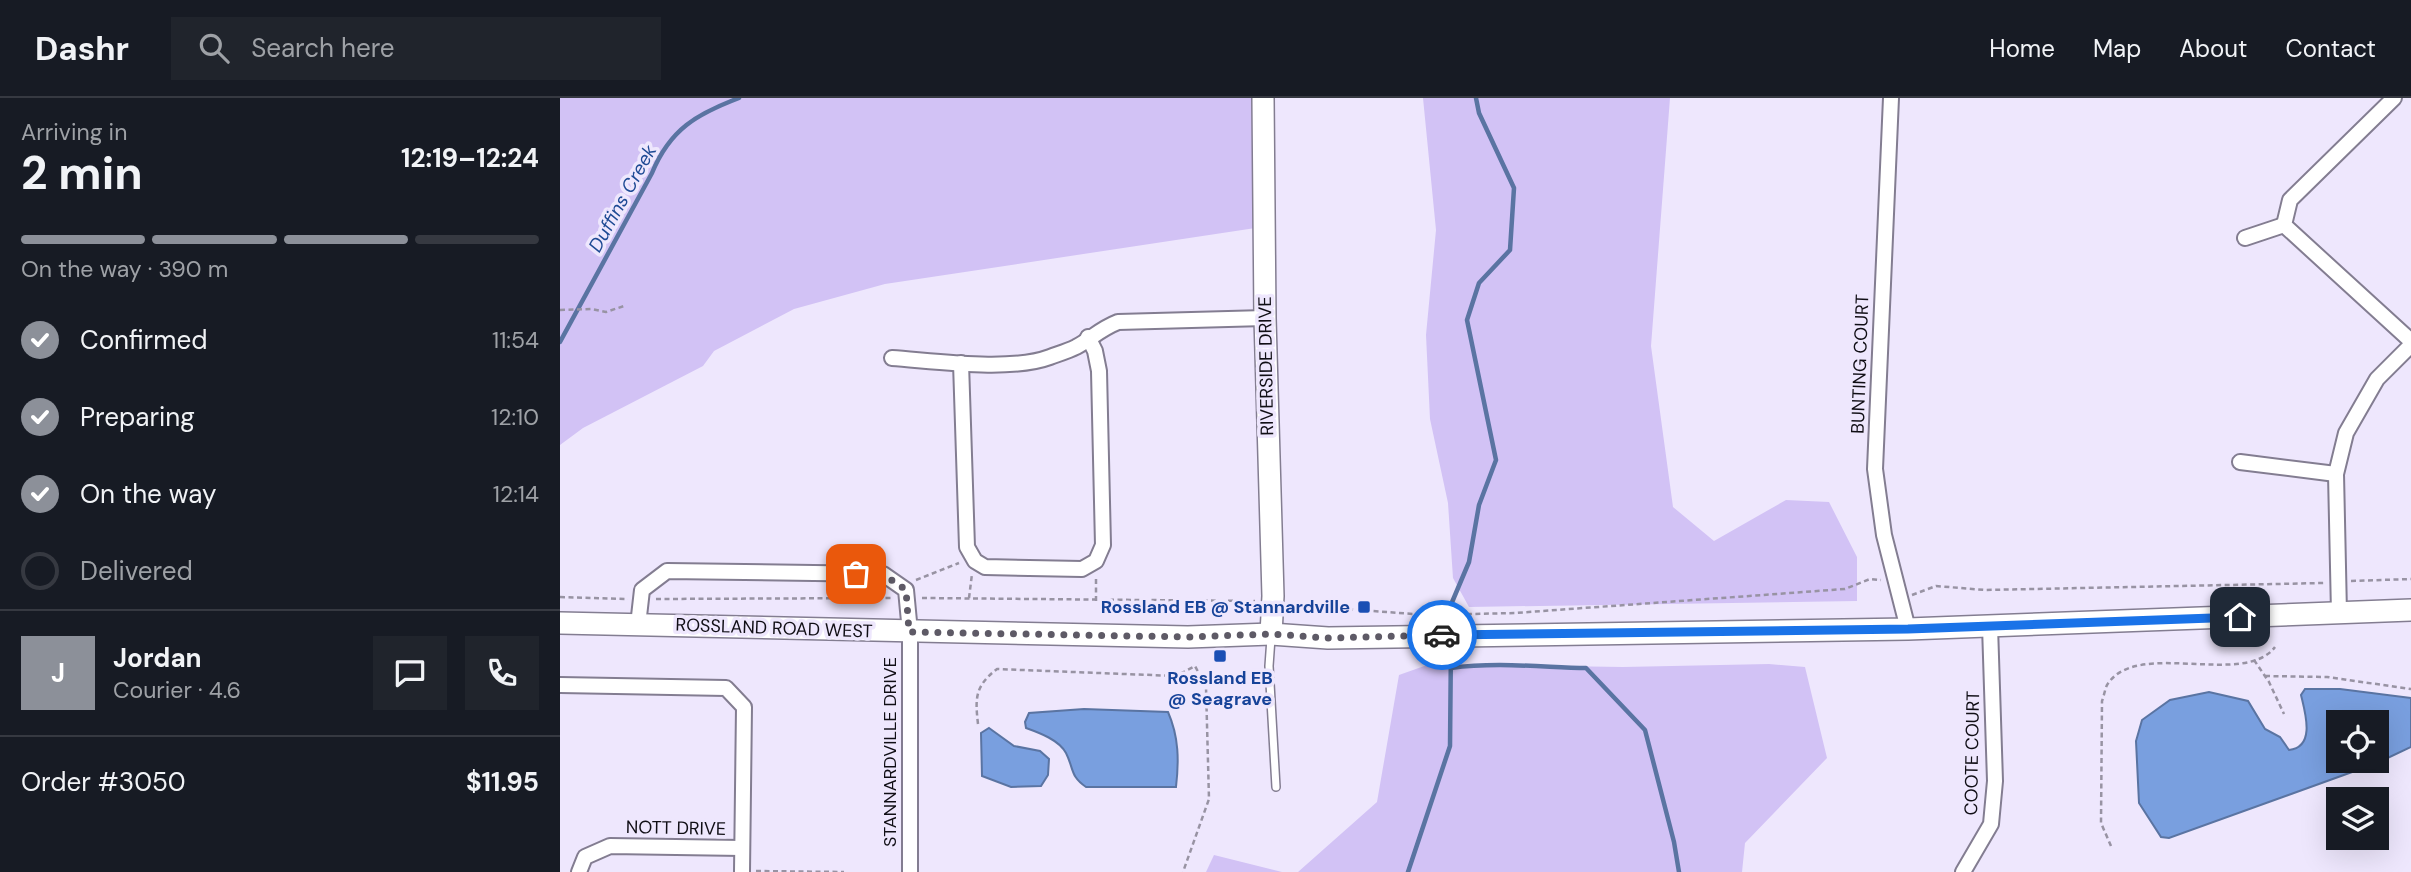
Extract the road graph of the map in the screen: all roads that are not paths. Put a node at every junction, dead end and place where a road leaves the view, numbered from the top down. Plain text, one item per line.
1 (1263, 98) edge
2 (1891, 98) edge
3 (2385, 101) edge
4 (2284, 225) junction
5 (2245, 238) dead end
6 (1265, 318) junction
7 (1088, 337) junction
8 (2411, 343) edge
9 (891, 358) dead end
10 (961, 363) junction
11 (2240, 462) dead end
12 (2336, 474) junction
13 (2411, 610) edge
14 (2339, 613) junction
15 (560, 623) edge
16 (638, 625) junction
17 (1990, 626) junction
18 (1908, 629) junction
19 (909, 632) junction
20 (1271, 634) junction
21 (560, 685) edge
22 (1276, 787) dead end
23 (742, 848) junction
24 (741, 871) edge
25 (579, 872) edge
26 (909, 872) edge
27 (1963, 872) edge

1 - 6 main road, RIVERSIDE DRIVE
2 - 18 street, BUNTING COURT
3 - 4 street
4 - 5 street
4 - 8 street
6 - 7 street
6 - 20 main road, RIVERSIDE DRIVE
7 - 10 street
7 - 10 street
8 - 12 street
9 - 10 street
11 - 12 street
12 - 14 street
13 - 14 main road, ROSSLAND ROAD WEST
14 - 17 main road, ROSSLAND ROAD WEST
15 - 16 main road, ROSSLAND ROAD WEST
16 - 19 main road, ROSSLAND ROAD WEST
16 - 19 street
17 - 18 main road, ROSSLAND ROAD WEST
17 - 27 street, COOTE COURT
18 - 20 main road, ROSSLAND ROAD WEST
19 - 20 main road, ROSSLAND ROAD WEST
19 - 26 street, STANNARDVILLE DRIVE
20 - 22 lane
21 - 23 street
23 - 24 street
23 - 25 street, NOTT DRIVE

